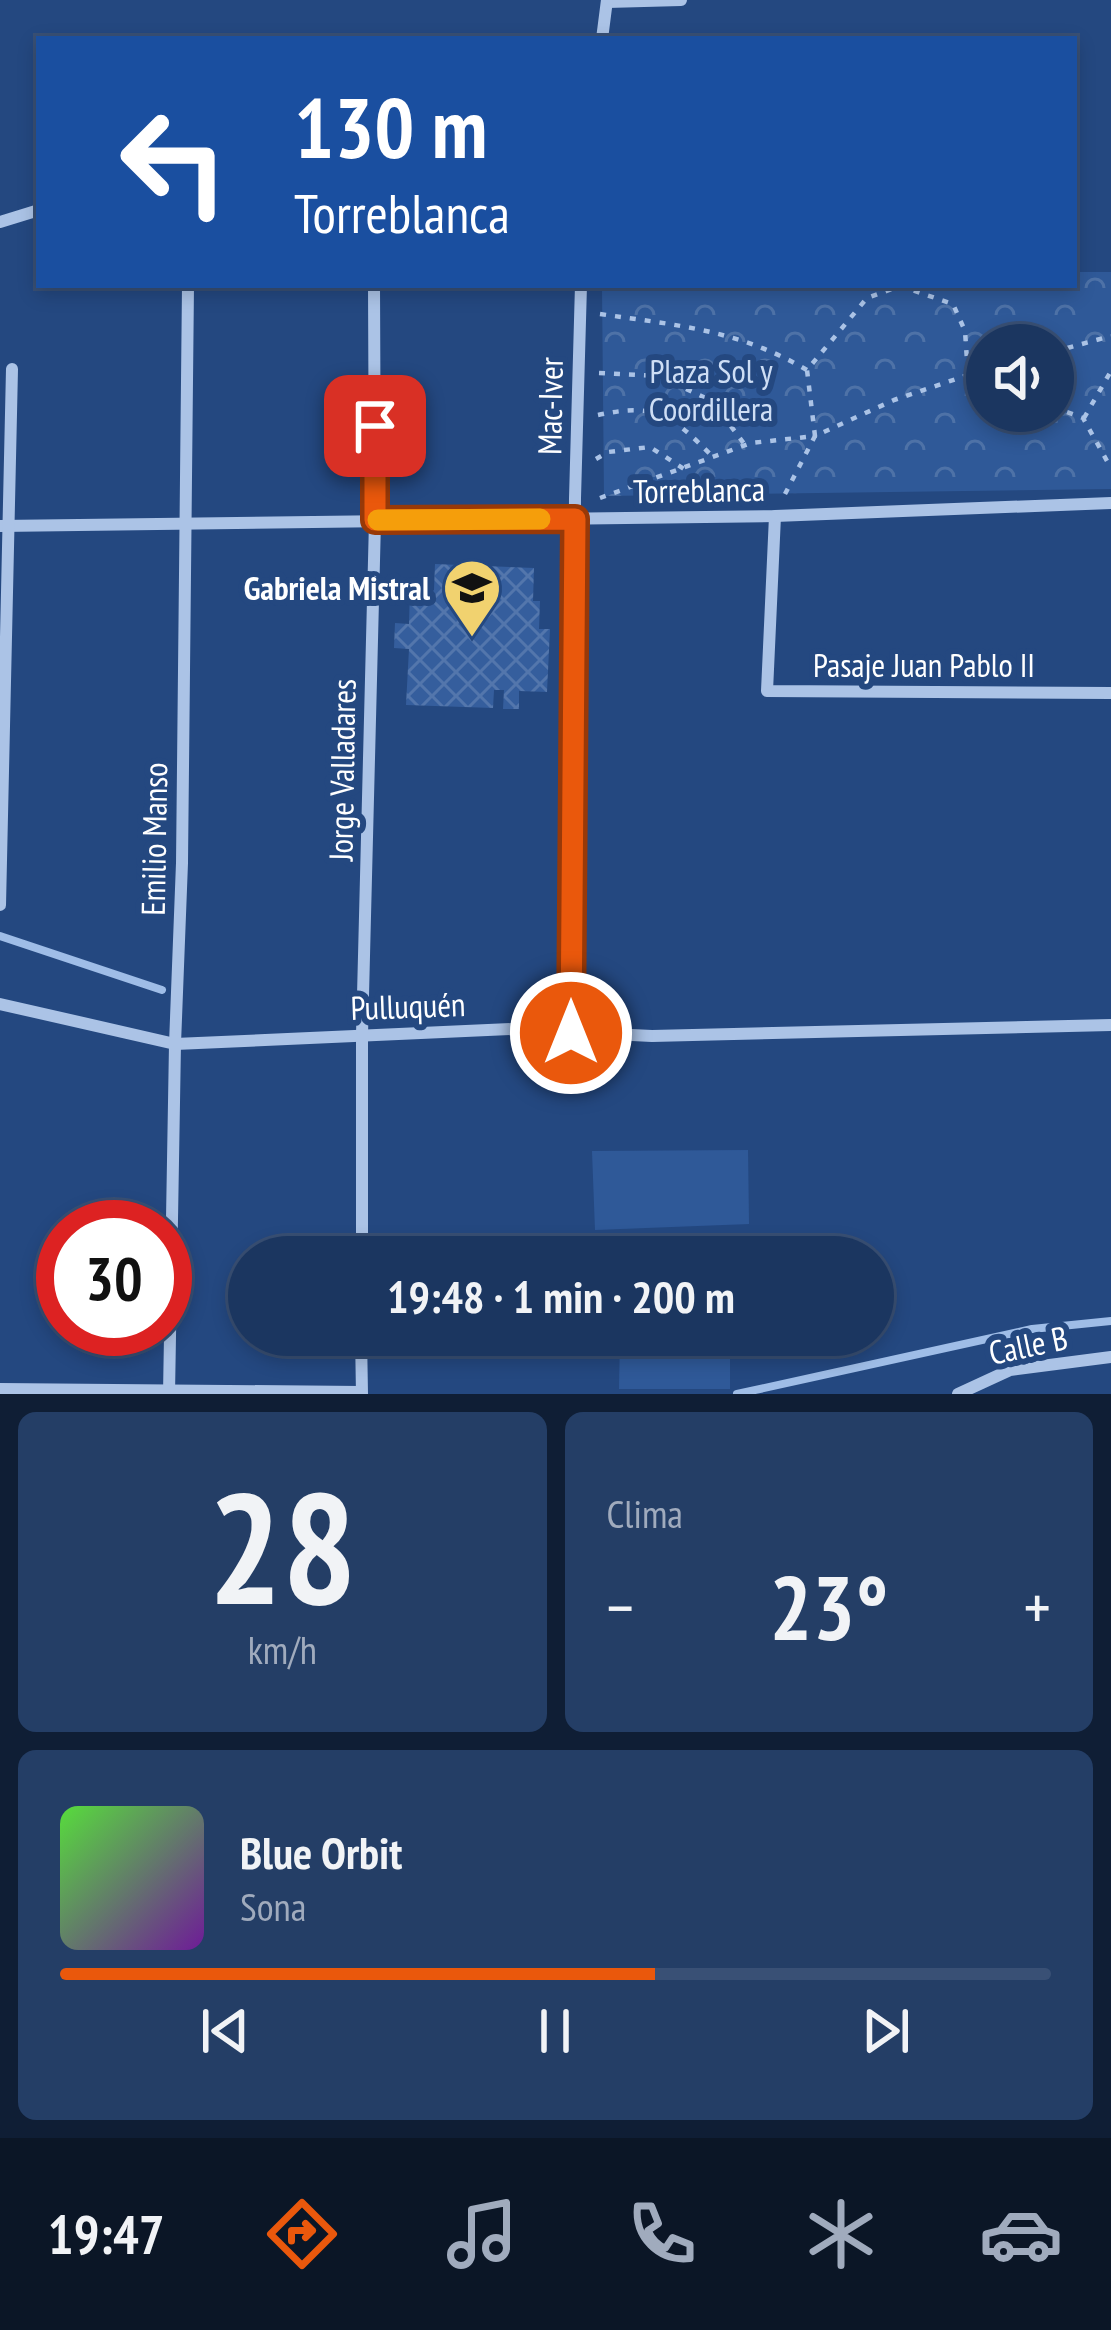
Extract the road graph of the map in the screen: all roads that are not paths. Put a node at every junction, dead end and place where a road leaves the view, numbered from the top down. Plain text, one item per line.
1 (681, 0) edge
2 (607, 1) edge
3 (602, 36) edge
4 (36, 211) edge
5 (0, 222) edge
6 (188, 288) edge
7 (374, 288) edge
8 (581, 288) edge
9 (12, 369) dead end
10 (1111, 503) edge
11 (776, 516) junction
12 (575, 519) junction
13 (375, 520) junction
14 (185, 523) junction
15 (4, 526) edge
16 (1111, 693) edge
17 (1, 895) edge
18 (0, 904) edge
19 (0, 1004) edge
20 (1111, 1025) edge
21 (571, 1033) junction
22 (362, 1035) junction
23 (175, 1044) junction
24 (362, 1236) edge
25 (362, 1356) edge
26 (1111, 1358) edge
27 (0, 1389) edge
28 (169, 1392) edge
29 (362, 1393) edge
30 (958, 1394) edge

1 - 2 street
2 - 3 street
4 - 5 street
6 - 14 street, Emilio Manso
7 - 13 street, Jorge Valladares
8 - 12 street, Mac-Iver
9 - 15 street
10 - 11 street, Torreblanca
11 - 12 street, Torreblanca
11 - 16 street, Pasaje Juan Pablo II
12 - 13 street, Torreblanca
12 - 21 street, Mac-Iver
13 - 14 street, Torreblanca
13 - 22 street, Jorge Valladares
14 - 15 street, Torreblanca
14 - 23 street, Emilio Manso
15 - 17 street
17 - 18 street
19 - 23 street, Pulluquén
20 - 21 street, Pulluquén
21 - 22 street, Pulluquén
22 - 23 street, Pulluquén
22 - 24 street, Jorge Valladares
23 - 28 street, Emilio Manso
25 - 29 street
26 - 30 street, Calle B
27 - 28 street
28 - 29 street

